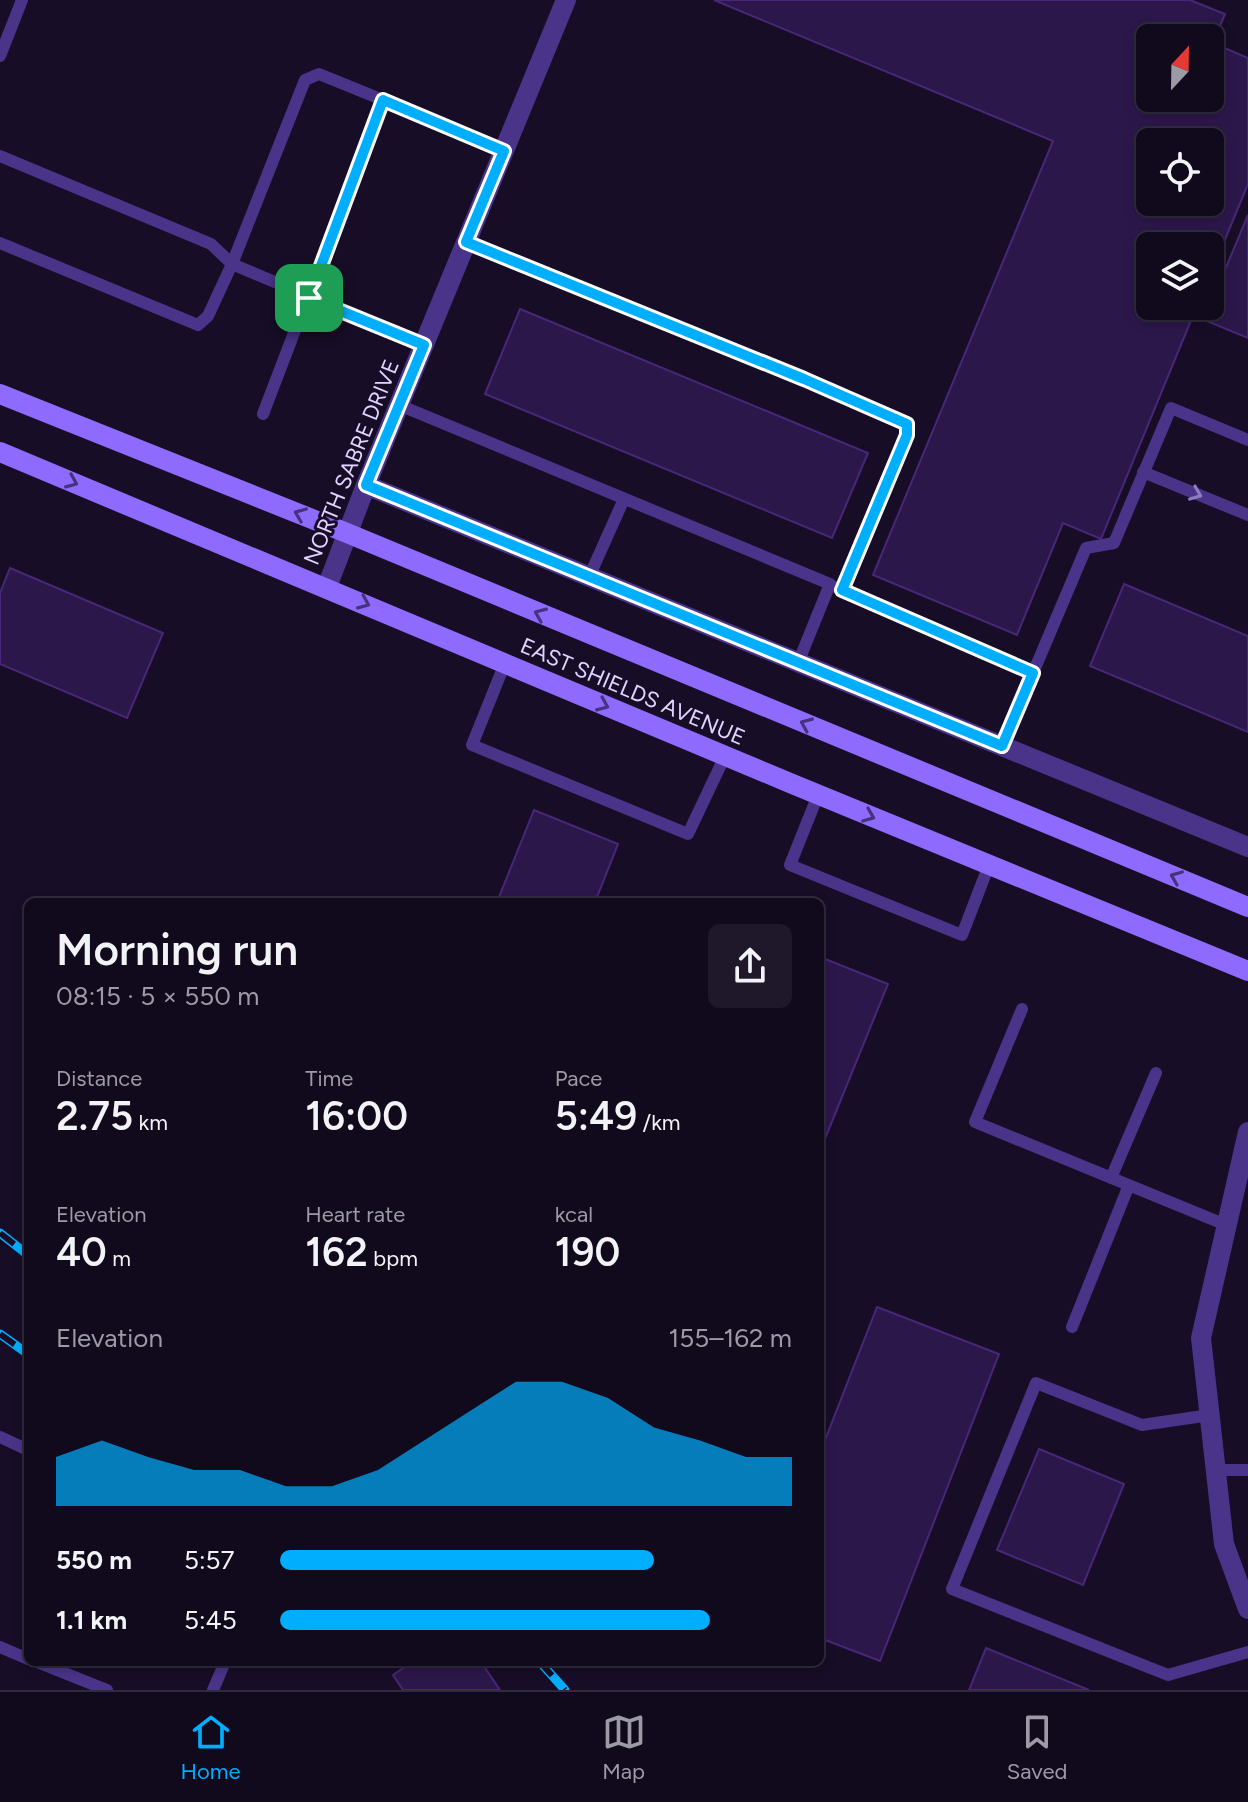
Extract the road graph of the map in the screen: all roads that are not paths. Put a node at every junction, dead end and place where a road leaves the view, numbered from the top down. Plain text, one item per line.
1 (22, 0) edge
2 (566, 0) edge
3 (0, 56) edge
4 (383, 100) junction
5 (504, 151) junction
6 (0, 156) edge
7 (466, 242) junction
8 (0, 243) edge
9 (232, 264) junction
10 (309, 298) junction
11 (424, 345) junction
12 (0, 394) edge
13 (399, 405) junction
14 (263, 414) dead end
15 (1248, 440) edge
16 (0, 452) edge
17 (1143, 472) junction
18 (366, 485) junction
19 (624, 499) junction
20 (1248, 515) edge
21 (347, 533) junction
22 (589, 577) junction
23 (327, 587) junction
24 (836, 587) junction
25 (505, 663) junction
26 (798, 663) junction
27 (1033, 673) junction
28 (1002, 746) junction
29 (725, 756) junction
30 (818, 795) junction
31 (1248, 847) edge
32 (989, 865) junction
33 (1248, 907) edge
34 (1248, 971) edge
35 (1022, 1009) dead end
36 (1156, 1073) dead end
37 (1248, 1132) edge
38 (1111, 1178) junction
39 (1129, 1185) junction
40 (1226, 1225) junction
41 (1072, 1327) dead end
42 (1210, 1415) junction
43 (0, 1437) edge
44 (24, 1448) edge
45 (1216, 1470) junction
46 (1248, 1470) edge
47 (1248, 1609) edge
48 (0, 1647) edge
49 (1248, 1652) edge
50 (24, 1657) edge
51 (47, 1666) edge
52 (223, 1666) edge
53 (107, 1690) edge
54 (213, 1690) edge

1 - 3 lane
2 - 5 street, NORTH SABRE DRIVE
4 - 5 lane
4 - 9 lane
4 - 10 lane
5 - 7 street, NORTH SABRE DRIVE
6 - 9 lane
7 - 11 street, NORTH SABRE DRIVE
7 - 24 lane
8 - 9 lane
9 - 10 lane
10 - 11 lane
10 - 14 lane
11 - 13 street, NORTH SABRE DRIVE
21 -> 12 main road, EAST SHIELDS AVENUE
13 - 18 street, NORTH SABRE DRIVE
13 - 19 lane
15 - 17 lane
16 -> 23 main road, EAST SHIELDS AVENUE
17 -> 20 lane
17 - 27 lane
18 - 21 street, NORTH SABRE DRIVE
18 - 22 street
19 - 22 lane
19 - 24 lane
21 - 23 street, NORTH SABRE DRIVE
33 -> 21 main road, EAST SHIELDS AVENUE
22 - 26 street
23 -> 25 main road, EAST SHIELDS AVENUE
24 - 26 lane
24 - 27 lane
25 -> 29 main road, EAST SHIELDS AVENUE
25 - 29 lane
26 - 28 street
27 - 28 lane
28 - 31 street
29 - 30 main road, EAST SHIELDS AVENUE
30 -> 32 main road, EAST SHIELDS AVENUE
30 - 32 lane
32 - 34 main road, EAST SHIELDS AVENUE
35 - 38 lane
36 - 38 lane
37 - 40 street
38 - 39 lane
39 - 40 lane
39 - 41 lane
40 - 42 street
42 - 45 street
42 - 49 lane
43 - 44 lane
45 - 46 lane
45 - 47 street
48 - 50 lane
51 - 53 lane
52 - 54 lane

